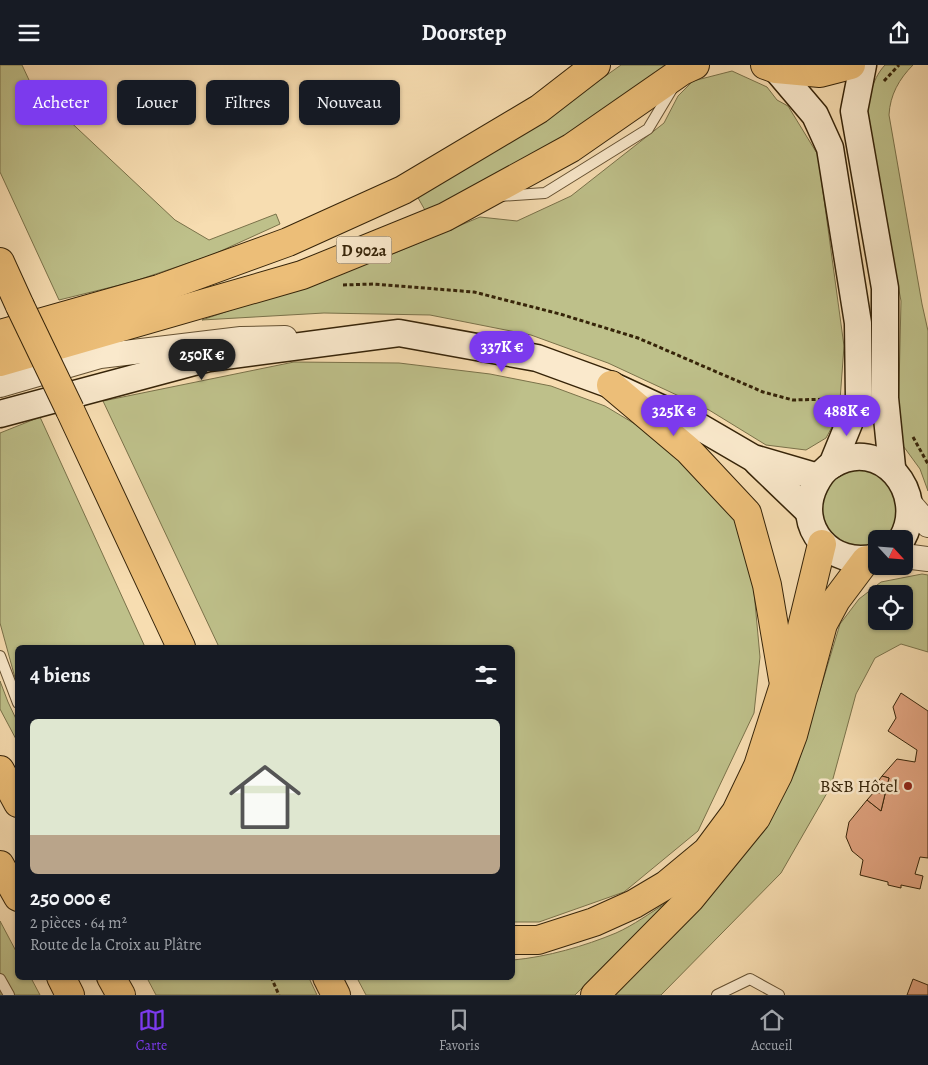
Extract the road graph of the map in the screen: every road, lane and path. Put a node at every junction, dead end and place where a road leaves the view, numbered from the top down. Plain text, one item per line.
1 (596, 65) edge
2 (851, 65) edge
3 (863, 65) edge
4 (899, 65) edge
5 (770, 67) edge
6 (688, 68) edge
7 (879, 88) dead end
8 (0, 262) edge
9 (336, 285) dead end
10 (399, 333) junction
11 (0, 334) edge
12 (0, 362) edge
13 (0, 385) edge
14 (611, 385) junction
15 (859, 399) junction
16 (0, 414) edge
17 (910, 432) dead end
18 (753, 458) junction
19 (928, 464) edge
20 (892, 467) junction
21 (825, 471) junction
22 (808, 511) junction
23 (920, 516) edge
24 (906, 530) edge
25 (822, 543) junction
26 (913, 557) edge
27 (868, 559) edge
28 (928, 559) edge
29 (868, 563) edge
30 (180, 645) edge
31 (0, 656) edge
32 (784, 686) junction
33 (15, 695) edge
34 (0, 770) edge
35 (15, 798) edge
36 (0, 865) edge
37 (15, 892) edge
38 (515, 940) edge
39 (0, 979) edge
40 (62, 980) edge
41 (113, 980) edge
42 (272, 980) edge
43 (328, 980) edge
44 (8, 995) edge
45 (70, 995) edge
46 (121, 995) edge
47 (279, 995) edge
48 (336, 995) edge
49 (594, 995) edge
50 (717, 995) edge
51 (779, 995) edge

1 - 11 main road, D 902a
2 - 5 main road
3 - 20 main road
4 - 7 path
5 - 15 main road
6 - 12 main road, D 902a
8 - 30 main road, bridge
9 - 15 path
10 - 13 street
10 - 14 main road
10 - 16 main road
14 - 18 main road
14 - 32 main road
15 - 21 main road
17 - 19 path
18 - 21 main road
18 - 22 main road
20 - 21 main road
20 - 23 main road
21 - 22 main road
22 - 25 main road
23 - 24 main road
25 - 27 main road
25 - 32 main road
26 - 28 street
29 - 49 main road
31 - 33 lane
32 - 38 main road
34 - 35 main road
36 - 37 main road
39 - 44 lane
40 - 45 main road
41 - 46 main road
42 - 47 path
43 - 48 main road
50 - 51 lane

